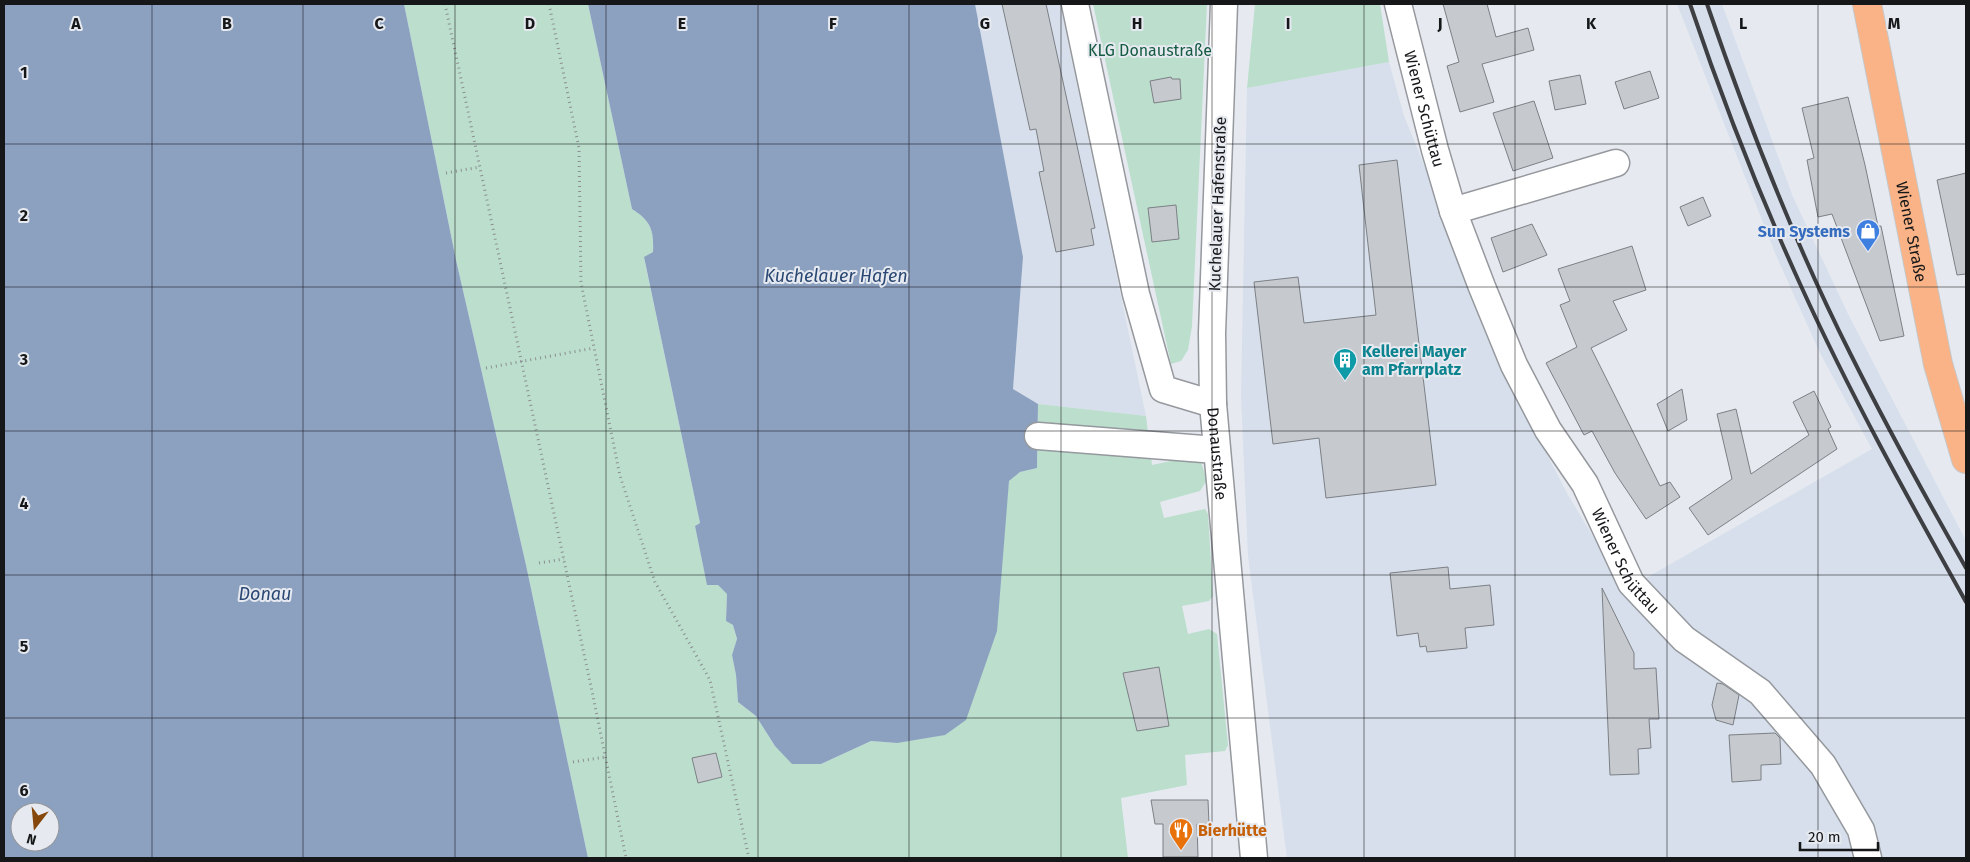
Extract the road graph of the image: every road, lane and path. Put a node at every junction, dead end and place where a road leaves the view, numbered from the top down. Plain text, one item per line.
1 (444, 4) edge
2 (549, 4) edge
3 (1076, 4) edge
4 (1224, 4) edge
5 (1398, 4) edge
6 (1867, 4) edge
7 (1616, 163) dead end
8 (480, 168) junction
9 (446, 173) dead end
10 (1453, 211) junction
11 (594, 348) junction
12 (522, 361) junction
13 (486, 368) dead end
14 (1213, 404) junction
15 (1038, 436) dead end
16 (1216, 450) junction
17 (1966, 459) edge
18 (564, 559) junction
19 (539, 563) dead end
20 (606, 757) junction
21 (573, 762) dead end
22 (626, 858) edge
23 (749, 858) edge
24 (1254, 858) edge
25 (1868, 858) edge

1 - 8 path
2 - 11 path
3 - 14 street, Donaustraße
4 - 14 street, Kuchelauer Hafenstraße
5 - 10 street, Wiener Schüttau
6 - 17 main road, Wiener Straße
7 - 10 street
8 - 9 path
8 - 12 path
10 - 25 street, Wiener Schüttau
11 - 12 path
11 - 23 path
12 - 13 path
12 - 18 path
14 - 16 street, Donaustraße
15 - 16 street
16 - 24 street, Donaustraße
18 - 19 path
18 - 20 path
20 - 21 path
20 - 22 path

